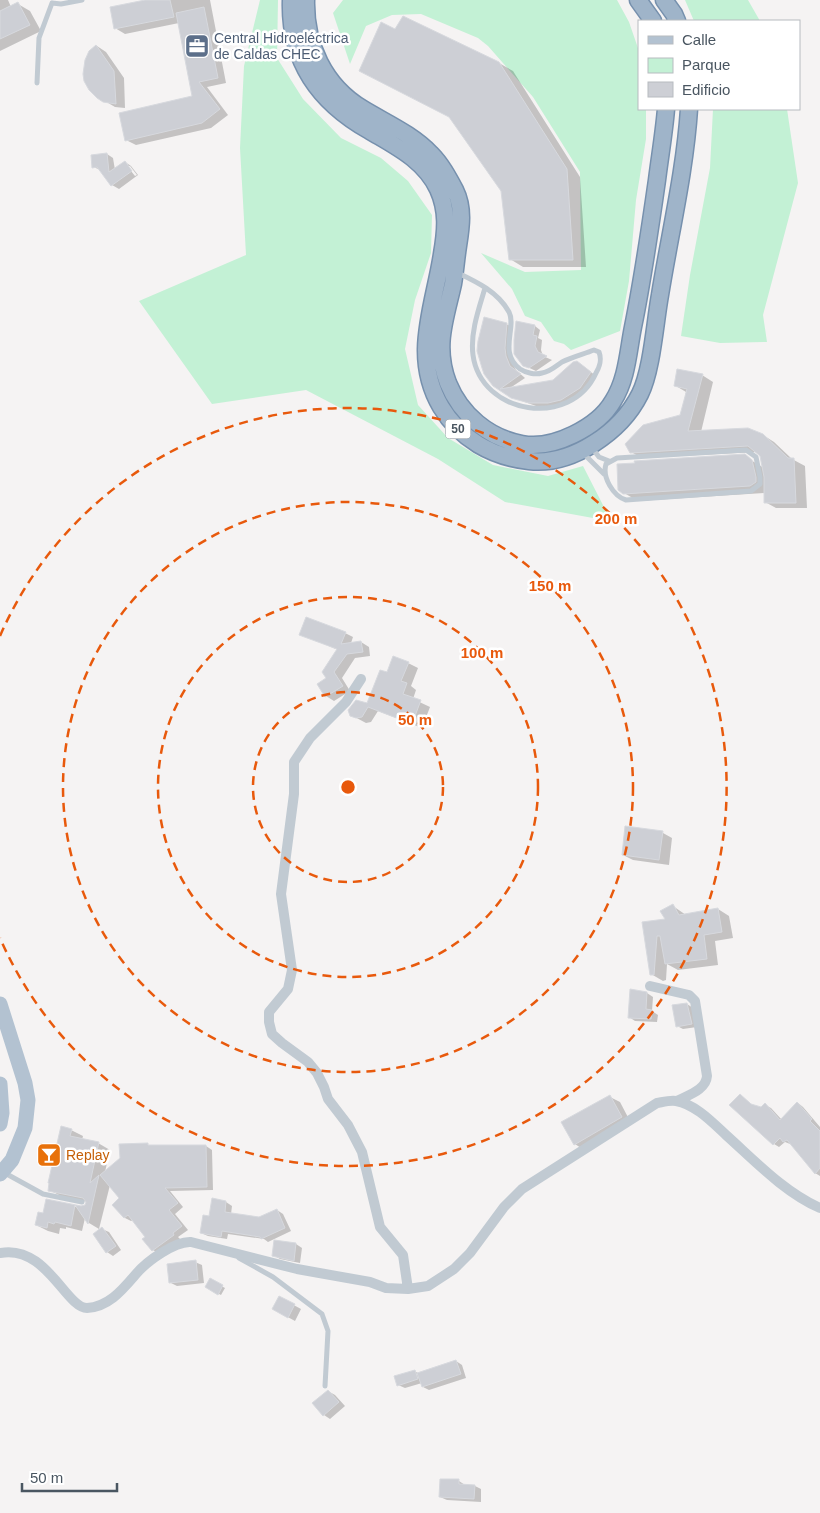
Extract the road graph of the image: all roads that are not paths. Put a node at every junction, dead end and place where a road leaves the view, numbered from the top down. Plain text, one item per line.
1 (82, 0) edge
2 (291, 0) edge
3 (306, 0) edge
4 (638, 0) edge
5 (664, 0) edge
6 (51, 2) edge
7 (652, 20) edge
8 (677, 20) edge
9 (37, 83) dead end
10 (666, 110) edge
11 (689, 110) edge
12 (455, 271) junction
13 (485, 288) junction
14 (586, 448) junction
15 (609, 461) junction
16 (604, 474) junction
17 (362, 679) dead end
18 (650, 986) dead end
19 (0, 1004) edge
20 (0, 1084) edge
21 (677, 1101) junction
22 (0, 1124) edge
23 (1, 1172) edge
24 (82, 1202) dead end
25 (820, 1208) edge
26 (228, 1251) junction
27 (0, 1254) edge
28 (408, 1289) junction
29 (325, 1386) dead end

1 - 6 lane
2 - 14 highway, 50
3 - 12 highway, 50
4 - 7 highway
5 - 8 highway
6 - 9 lane
10 - 12 highway, 50
11 - 14 highway, 50
12 - 13 lane
13 - 13 lane
14 - 15 lane
14 - 16 lane
15 - 16 lane
15 - 16 lane
17 - 28 street
18 - 21 street
19 - 23 main road
20 - 22 main road
21 - 25 street
21 - 28 street
23 - 24 lane
26 - 27 street
26 - 28 street
26 - 29 lane

